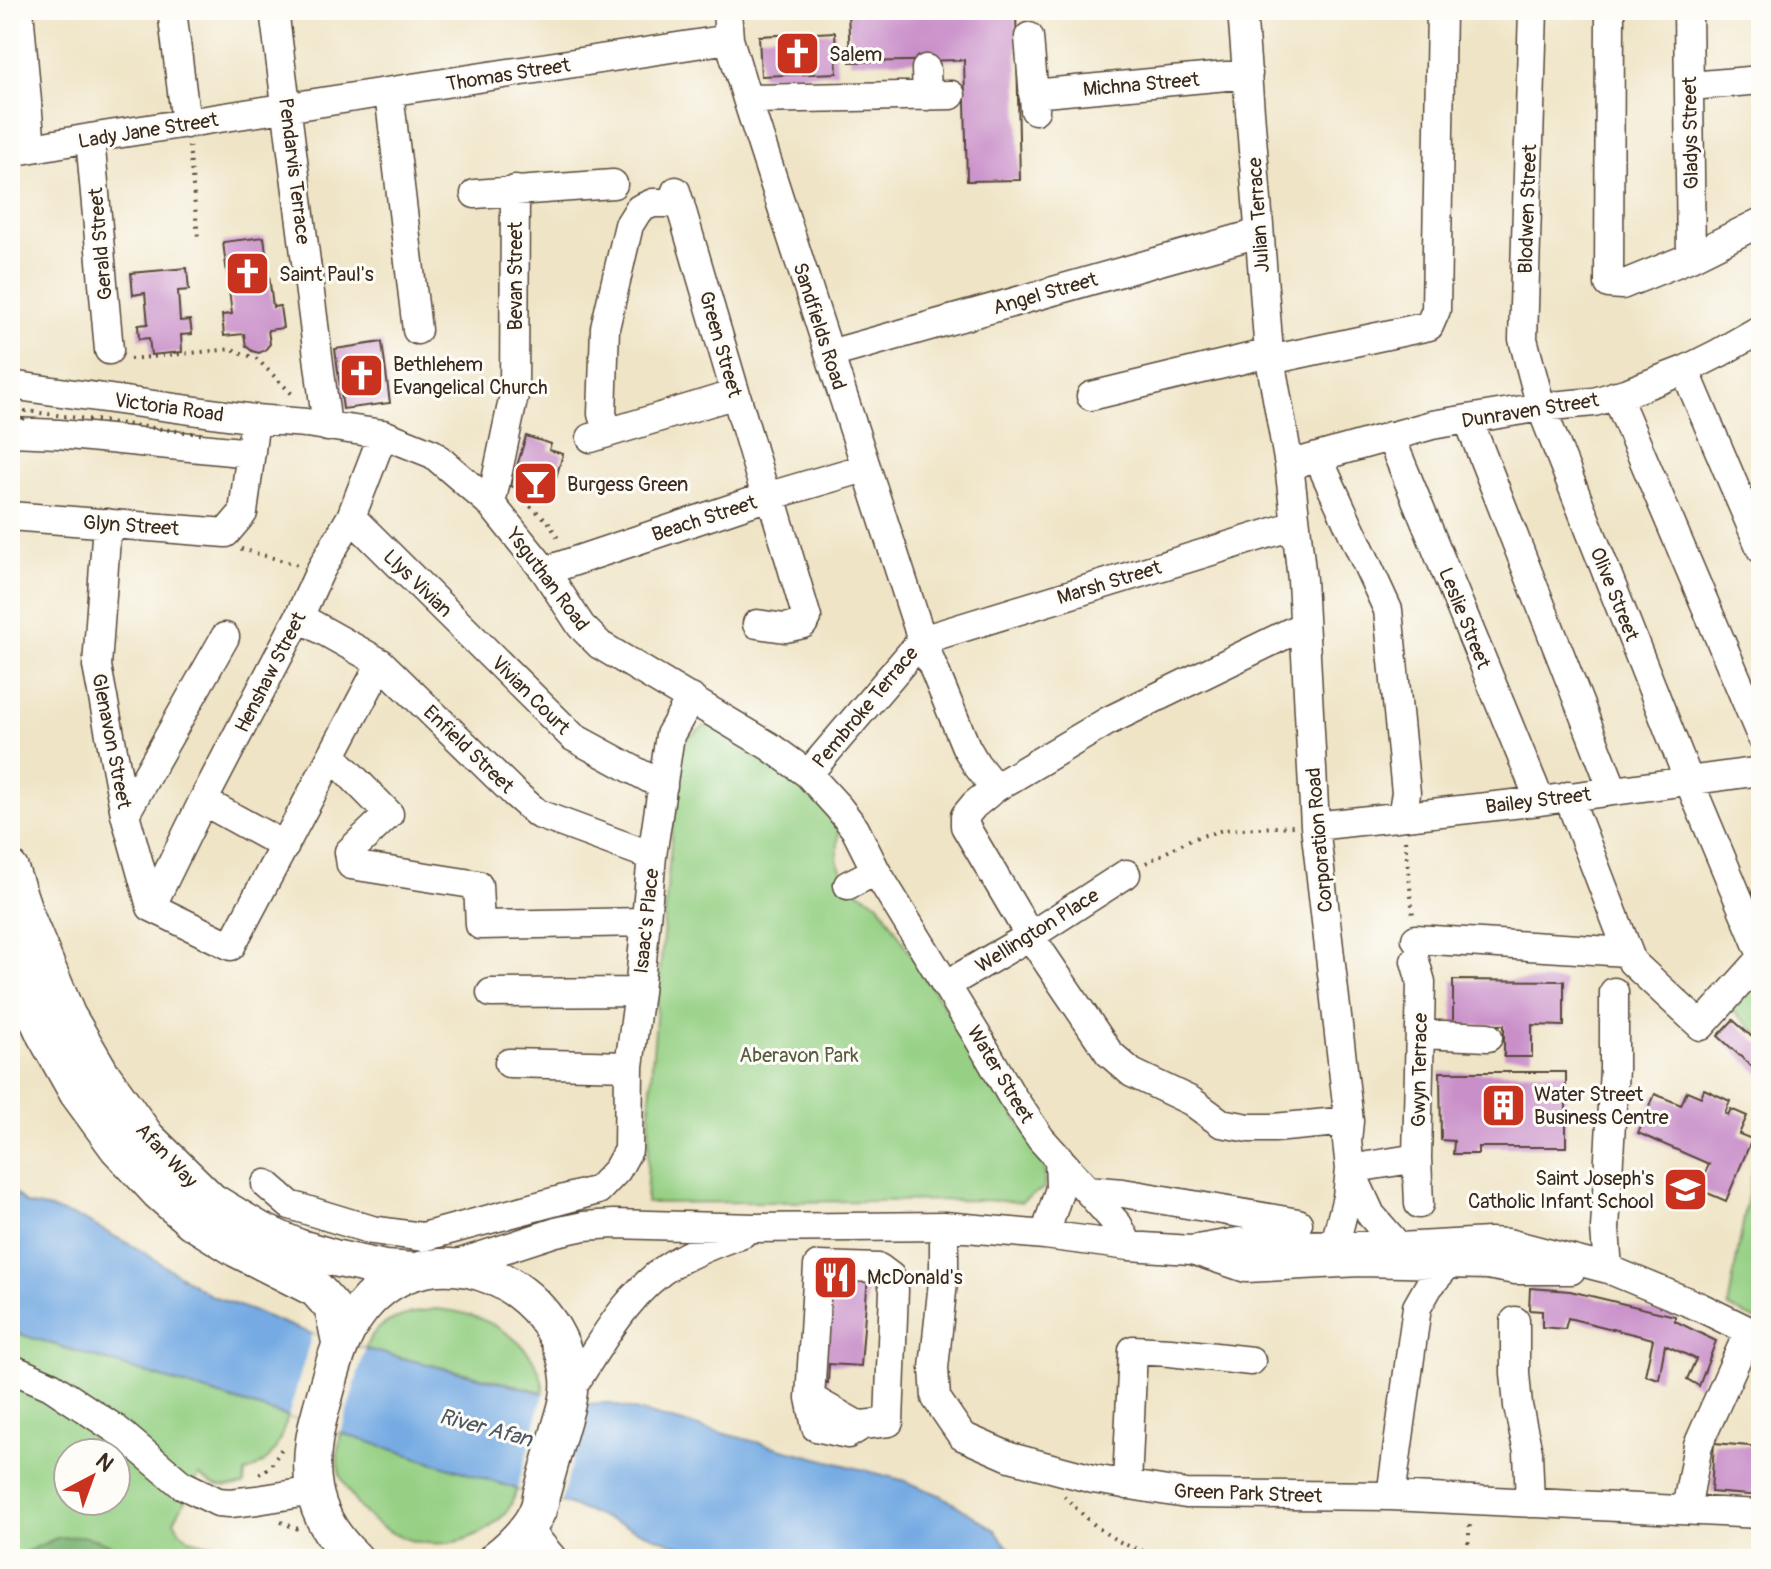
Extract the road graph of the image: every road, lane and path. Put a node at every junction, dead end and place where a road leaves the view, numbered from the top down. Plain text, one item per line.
1 (19, 10) edge
2 (172, 10) edge
3 (274, 10) edge
4 (727, 10) edge
5 (1242, 10) edge
6 (1441, 10) edge
7 (1533, 10) edge
8 (1610, 10) edge
9 (1688, 10) edge
10 (1029, 37) dead end
11 (729, 39) junction
12 (1248, 74) junction
13 (1761, 80) edge
14 (1690, 86) junction
15 (935, 87) dead end
16 (389, 93) junction
17 (747, 99) junction
18 (287, 109) junction
19 (186, 124) junction
20 (90, 138) junction
21 (21, 150) edge
22 (613, 184) dead end
23 (515, 190) junction
24 (475, 194) dead end
25 (1761, 222) edge
26 (1259, 233) junction
27 (198, 237) dead end
28 (1691, 257) junction
29 (417, 330) dead end
30 (1758, 340) edge
31 (109, 350) joint
32 (830, 354) junction
33 (1269, 356) junction
34 (1685, 370) junction
35 (10, 385) edge
36 (736, 394) junction
37 (1616, 395) junction
38 (1091, 396) dead end
39 (1541, 407) junction
40 (255, 419) junction
41 (1280, 419) joint
42 (1468, 419) junction
43 (316, 425) junction
44 (17, 426) edge
45 (383, 434) junction
46 (207, 435) dead end
47 (1390, 436) junction
48 (251, 453) junction
49 (1321, 456) junction
50 (1289, 465) junction
51 (865, 468) junction
52 (494, 493) junction
53 (769, 497) junction
54 (10, 516) edge
55 (351, 517) junction
56 (107, 523) junction
57 (234, 523) junction
58 (1296, 525) junction
59 (1761, 549) edge
60 (558, 566) junction
61 (320, 571) junction
62 (299, 617) junction
63 (757, 624) dead end
64 (1303, 626) junction
65 (225, 637) dead end
66 (922, 640) junction
67 (485, 649) joint
68 (381, 663) junction
69 (691, 698) junction
70 (1761, 736) edge
71 (332, 756) junction
72 (1761, 771) edge
73 (808, 774) junction
74 (1689, 781) junction
75 (663, 786) junction
76 (995, 788) junction
77 (1613, 790) junction
78 (1554, 798) junction
79 (203, 801) junction
80 (125, 814) junction
81 (1402, 816) junction
82 (1315, 826) junction
83 (285, 846) junction
84 (652, 856) junction
85 (10, 869) edge
86 (876, 871) junction
87 (1126, 874) joint
88 (848, 885) dead end
89 (151, 907) junction
90 (645, 922) junction
91 (1030, 936) junction
92 (1627, 952) junction
93 (1761, 953) edge
94 (10, 959) edge
95 (1761, 959) edge
96 (1422, 966) junction
97 (946, 985) junction
98 (639, 992) junction
99 (1614, 992) dead end
100 (491, 993) dead end
101 (1420, 1034) junction
102 (1488, 1037) dead end
103 (509, 1063) dead end
104 (629, 1066) junction
105 (1349, 1121) junction
106 (1059, 1158) junction
107 (1417, 1158) junction
108 (1350, 1169) junction
109 (266, 1184) dead end
110 (1087, 1190) junction
111 (1419, 1204) dead end
112 (1298, 1223) dead end
113 (944, 1226) junction
114 (755, 1228) junction
115 (1045, 1235) junction
116 (1335, 1244) junction
117 (1129, 1246) junction
118 (1191, 1250) junction
119 (1394, 1255) junction
120 (1360, 1262) junction
121 (1448, 1264) junction
122 (451, 1266) junction
123 (1608, 1269) junction
124 (414, 1271) junction
125 (1417, 1307) junction
126 (1515, 1321) dead end
127 (1755, 1335) edge
128 (340, 1342) junction
129 (1251, 1361) dead end
130 (10, 1368) edge
131 (934, 1368) junction
132 (892, 1372) junction
133 (568, 1396) junction
134 (302, 1430) junction
135 (1127, 1485) junction
136 (314, 1491) junction
137 (1061, 1493) dead end
138 (1391, 1496) junction
139 (257, 1500) junction
140 (1472, 1500) junction
141 (1530, 1503) junction
142 (1686, 1510) junction
143 (1761, 1514) edge
144 (301, 1530) dead end
145 (504, 1551) edge
146 (355, 1559) edge
147 (553, 1559) edge
148 (1265, 1559) edge
149 (1467, 1559) edge

1 - 21 street
2 - 19 street
3 - 18 street, Pendarvis Terrace
4 - 11 street, Sandfields Road
5 - 12 street, Julian Terrace
6 - 33 street
7 - 39 street, Blodwen Street
8 - 28 street
9 - 14 street, Gladys Street
10 - 12 street, Michna Street
11 - 16 street, Thomas Street
11 - 17 street, Sandfields Road
12 - 26 street, Julian Terrace
13 - 14 street
14 - 28 street, Gladys Street
15 - 17 street
16 - 18 street, Thomas Street
16 - 29 street
17 - 32 street, Sandfields Road
18 - 19 street, Lady Jane Street
18 - 43 street, Pendarvis Terrace
19 - 20 street, Lady Jane Street
19 - 27 path
20 - 21 street, Lady Jane Street
20 - 31 street, Gerald Street
22 - 23 street
23 - 24 street
23 - 52 street, Bevan Street
25 - 28 street
26 - 32 street, Angel Street
26 - 33 street, Julian Terrace
30 - 34 street, Dunraven Street
31 - 43 path
32 - 51 street, Sandfields Road
33 - 38 street
33 - 41 street, Julian Terrace
34 - 37 street, Dunraven Street
34 - 59 street
35 - 40 street, Victoria Road
36 - 36 street, Green Street
36 - 53 street, Green Street
37 - 39 street, Dunraven Street
37 - 70 street
39 - 42 street, Dunraven Street
39 - 74 street, Olive Street
40 - 43 street, Victoria Road
40 - 48 street
41 - 50 street, Corporation Road
42 - 47 street, Dunraven Street
42 - 77 street
43 - 45 street, Ysguthan Road
44 - 46 path, bridge
44 - 48 street
45 - 52 street, Ysguthan Road
45 - 55 street, Henshaw Street
47 - 49 street, Dunraven Street
47 - 78 street, Leslie Street
48 - 57 street
49 - 50 street, Dunraven Street
49 - 81 street
50 - 58 street, Corporation Road
51 - 53 street, Beach Street
51 - 66 street, Sandfields Road
52 - 60 street, Ysguthan Road
52 - 60 path
53 - 60 street, Beach Street
53 - 63 street, Green Street
54 - 56 street, Glyn Street
55 - 61 street, Henshaw Street
55 - 67 street, Llys Vivian
56 - 57 street, Glyn Street
56 - 80 street, Glenavon Street
57 - 61 path
58 - 64 street, Corporation Road
58 - 66 street, Marsh Street
60 - 69 street, Ysguthan Road
61 - 62 street, Henshaw Street
62 - 68 street, Enfield Street
62 - 79 street, Henshaw Street
64 - 76 street
64 - 82 street, Corporation Road
65 - 80 street
66 - 73 street, Pembroke Terrace
66 - 76 street, Sandfields Road
67 - 75 street, Vivian Court
68 - 71 street
68 - 84 street, Enfield Street
69 - 73 street, Ysguthan Road
69 - 75 street, Isaac's Place
71 - 83 street
71 - 90 street
72 - 74 street, Bailey Street
73 - 86 street, Water Street
74 - 77 street, Bailey Street
74 - 93 street, Olive Street
75 - 84 street, Isaac's Place
76 - 91 street
77 - 78 street, Bailey Street
78 - 81 street, Bailey Street
78 - 92 street, Leslie Street
79 - 83 street
79 - 89 street, Henshaw Street
80 - 89 street, Glenavon Street
81 - 82 street, Bailey Street
81 - 96 path
82 - 87 path
82 - 105 street, Corporation Road
83 - 89 street
84 - 90 street, Isaac's Place
85 - 124 main road, Afan Way
86 - 88 street
86 - 97 street, Water Street
87 - 91 street, Wellington Place
90 - 98 street, Isaac's Place
91 - 97 street, Wellington Place
91 - 105 street
92 - 95 street
92 - 96 street
94 - 128 main road, Afan Way
96 - 101 street, Gwyn Terrace
97 - 106 street, Water Street
98 - 100 street
98 - 104 street, Isaac's Place
99 - 123 street
101 - 102 street
101 - 107 street, Gwyn Terrace
103 - 104 street
104 - 109 street, Isaac's Place
105 - 108 street, Corporation Road
106 - 110 street, Water Street
106 - 115 street
107 - 108 street
107 - 111 street, Gwyn Terrace
108 - 116 street
108 - 119 street, Corporation Road
110 - 112 street
110 - 117 street, Water Street
113 - 114 street
113 - 115 street
113 - 131 street, Green Park Street
114 - 122 street
114 - 133 street
115 - 117 street
116 - 118 street
116 - 119 street
116 - 120 street
117 - 118 street
118 - 120 street
119 - 120 street
119 - 121 street
119 - 123 street
119 - 125 street, Corporation Road
121 - 123 street
121 - 125 street
122 - 124 main road
122 - 133 main road
123 - 127 street
124 - 128 main road
125 - 138 street
126 - 141 street
127 - 142 street
128 - 134 main road
129 - 135 street
130 - 139 street
131 - 132 street
131 - 135 street, Green Park Street
132 - 132 street
133 - 145 main road
134 - 136 main road
134 - 139 path
135 - 138 street, Green Park Street
136 - 139 street
136 - 146 main road
137 - 148 path
138 - 140 street, Green Park Street
139 - 144 path
140 - 141 street, Green Park Street
140 - 149 path
141 - 142 street, Green Park Street
142 - 143 street, Green Park Street
145 - 147 street

